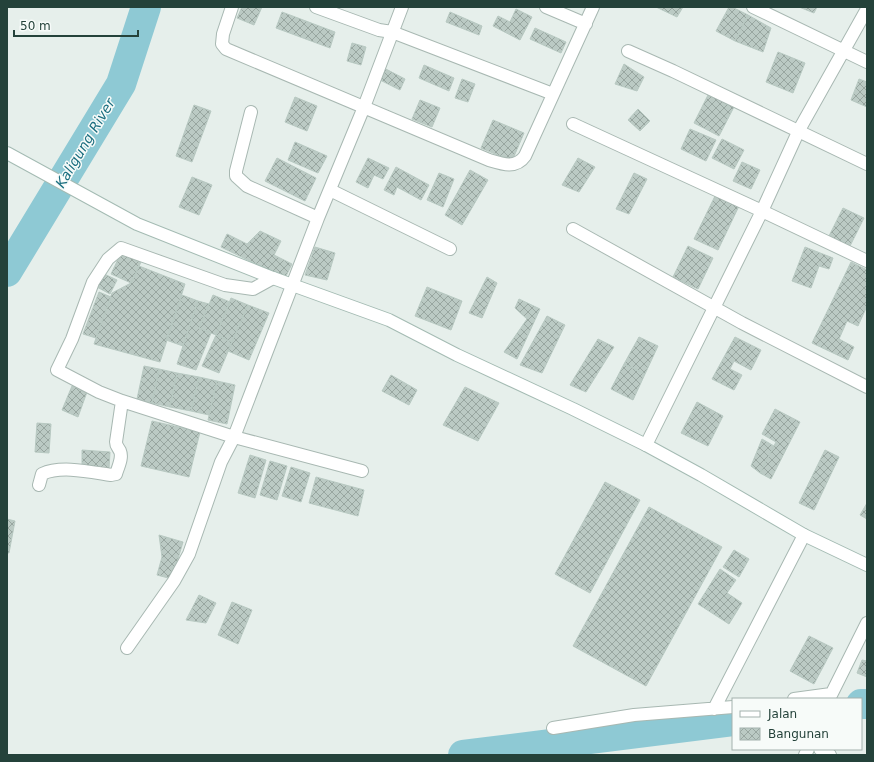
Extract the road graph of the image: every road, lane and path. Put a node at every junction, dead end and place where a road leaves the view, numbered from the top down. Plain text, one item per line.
1 (232, 7) edge
2 (316, 7) edge
3 (402, 7) edge
4 (546, 7) edge
5 (594, 7) edge
6 (753, 7) edge
7 (867, 9) edge
8 (586, 24) junction
9 (392, 32) junction
10 (628, 51) dead end
11 (844, 51) junction
12 (867, 62) edge
13 (552, 94) junction
14 (364, 107) junction
15 (251, 112) dead end
16 (573, 124) dead end
17 (799, 130) junction
18 (7, 153) edge
19 (867, 164) edge
20 (330, 190) junction
21 (762, 211) junction
22 (318, 218) junction
23 (573, 229) dead end
24 (450, 249) dead end
25 (867, 261) edge
26 (273, 278) junction
27 (293, 285) junction
28 (714, 307) junction
29 (867, 387) edge
30 (122, 401) junction
31 (234, 437) junction
32 (646, 445) junction
33 (362, 471) dead end
34 (39, 485) dead end
35 (804, 535) junction
36 (867, 565) edge
37 (867, 623) edge
38 (127, 648) dead end
39 (830, 697) edge
40 (812, 698) edge
41 (732, 707) edge
42 (714, 709) junction
43 (553, 728) dead end

1 - 14 street
2 - 9 street
3 - 9 street
4 - 8 street
5 - 8 street
6 - 11 street
7 - 11 street
8 - 13 street
9 - 13 street
9 - 14 street
10 - 17 street
11 - 12 street
11 - 17 street
13 - 14 street
14 - 20 street
15 - 22 street
16 - 21 street
17 - 19 street
17 - 21 street
18 - 26 street
20 - 22 street
20 - 24 street
21 - 25 street
21 - 28 street
22 - 27 street
23 - 28 street
26 - 27 street
26 - 30 street
27 - 31 street
27 - 32 street
28 - 29 street
28 - 32 street
30 - 31 street
30 - 34 street
31 - 33 street
31 - 38 street
32 - 35 street
35 - 36 street
35 - 42 street
37 - 39 street
39 - 40 street
41 - 42 street
42 - 43 street

